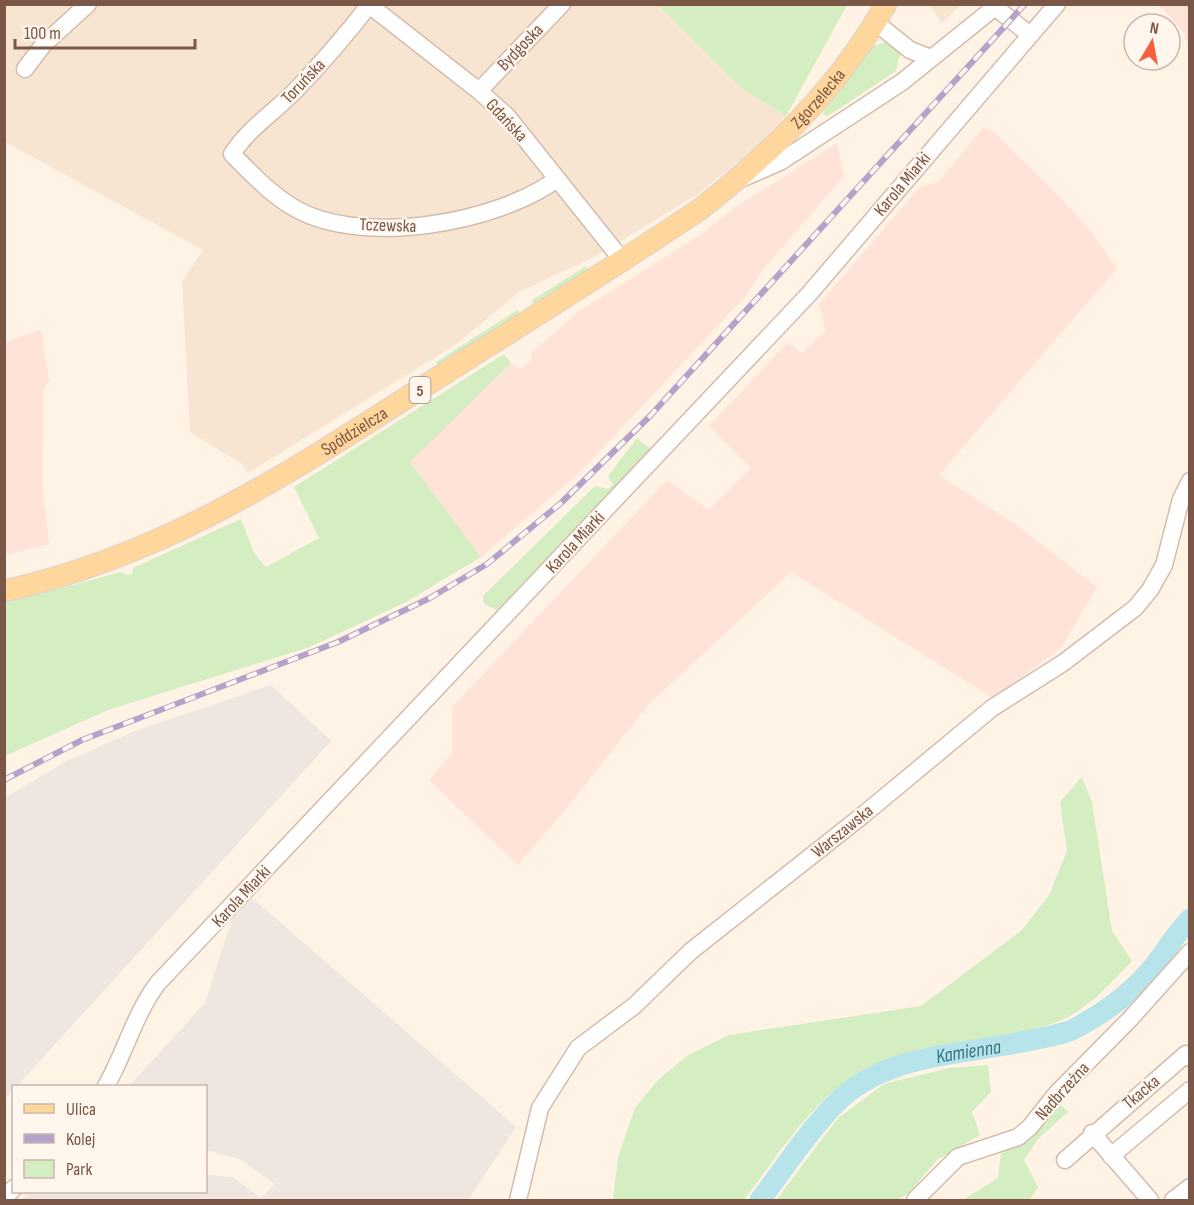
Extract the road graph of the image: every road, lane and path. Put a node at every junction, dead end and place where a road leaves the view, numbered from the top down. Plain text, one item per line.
1 (88, 4) edge
2 (562, 4) edge
3 (1057, 4) edge
4 (369, 5) edge
5 (996, 6) edge
6 (880, 13) edge
7 (1030, 35) junction
8 (931, 58) junction
9 (25, 69) dead end
10 (479, 91) junction
11 (232, 154) joint
12 (557, 178) junction
13 (737, 180) junction
14 (622, 260) junction
15 (1190, 481) edge
16 (4, 591) edge
17 (1190, 952) edge
18 (1190, 1058) edge
19 (107, 1085) edge
20 (1190, 1090) edge
21 (1092, 1133) junction
22 (1111, 1156) junction
23 (1065, 1160) dead end
24 (1190, 1187) edge
25 (518, 1200) edge
26 (915, 1200) edge
27 (1150, 1200) edge
28 (1173, 1200) edge

1 - 9 street
2 - 10 street, Bydgoska
3 - 7 street, Karola Miarki
4 - 10 street, Gdańska
4 - 11 street, Toruńska
5 - 7 street
5 - 8 street
6 - 8 street
6 - 13 main road, Zgorzelecka / 5
7 - 19 street, Karola Miarki
8 - 13 street
10 - 12 street, Gdańska
11 - 12 street, Tczewska
12 - 14 street, Gdańska
13 - 14 main road, Spółdzielcza / 5
14 - 16 main road, Spółdzielcza / 5
15 - 25 street, Warszawska
17 - 26 street, Nadbrzeżna
18 - 21 street, Tkacka
20 - 22 street, Tkacka
21 - 22 street
21 - 23 street, Tkacka
22 - 27 street
24 - 28 street

